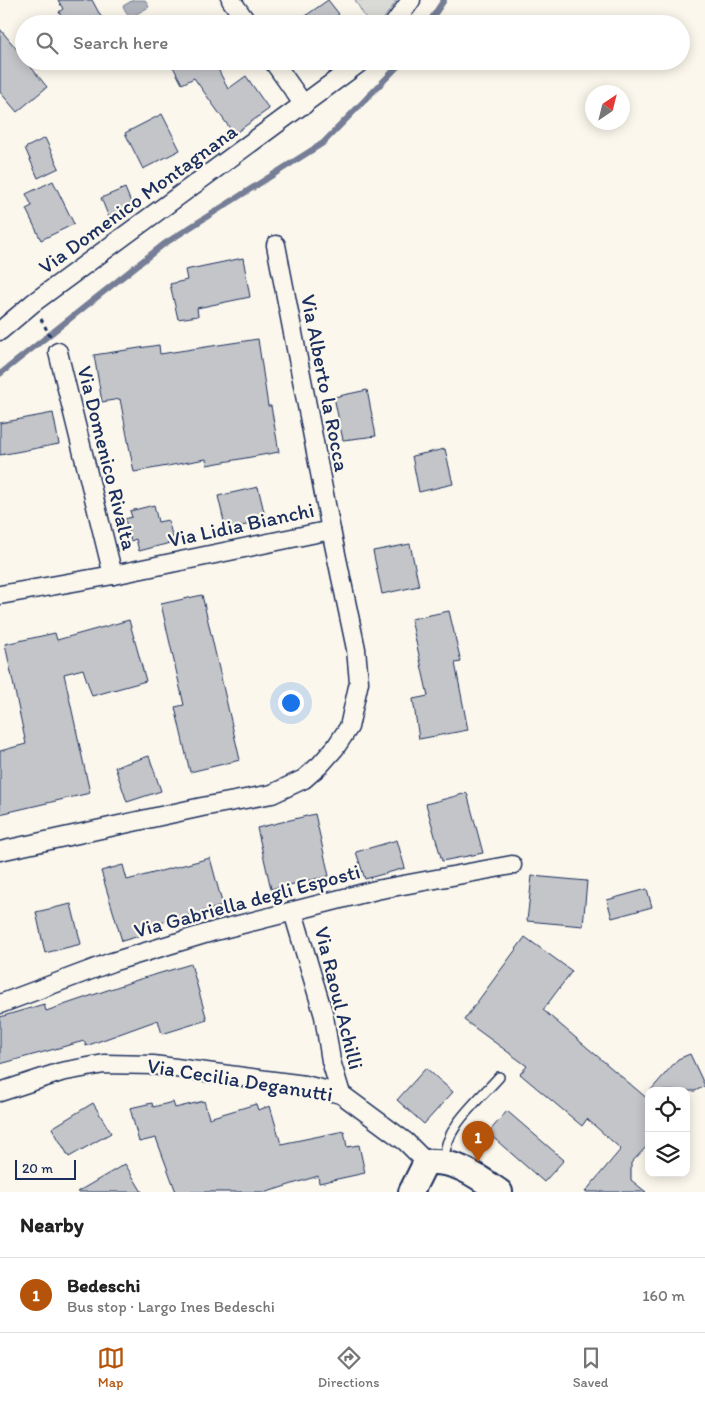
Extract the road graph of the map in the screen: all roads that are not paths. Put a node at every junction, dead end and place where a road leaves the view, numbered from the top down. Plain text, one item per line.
1 (231, 0) edge
2 (411, 0) edge
3 (242, 15) edge
4 (400, 15) edge
5 (279, 70) edge
6 (350, 70) edge
7 (304, 105) junction
8 (276, 244) dead end
9 (0, 331) edge
10 (58, 352) road end
11 (331, 530) junction
12 (113, 575) junction
13 (0, 595) edge
14 (0, 851) edge
15 (512, 865) dead end
16 (294, 912) junction
17 (0, 1004) edge
18 (499, 1077) dead end
19 (0, 1092) edge
20 (341, 1094) junction
21 (435, 1161) junction
22 (411, 1192) edge
23 (500, 1192) edge

1 - 3 street
2 - 4 street
5 - 7 street
6 - 7 street, Via Domenico Montagnana
7 - 9 street, Via Domenico Montagnana
8 - 11 street, Via Alberto la Rocca
10 - 12 street, Via Domenico Rivalta
11 - 12 street, Via Lidia Bianchi
11 - 14 street, Via Lidia Bianchi
12 - 13 street, Via Lidia Bianchi
15 - 16 street, Via Gabriella degli Esposti
16 - 17 street, Via Gabriella degli Esposti
16 - 20 street, Via Raoul Achilli
18 - 21 lane
19 - 20 street, Via Cecilia Deganutti
20 - 21 street, Via Cecilia Deganutti
21 - 22 street
21 - 23 street

